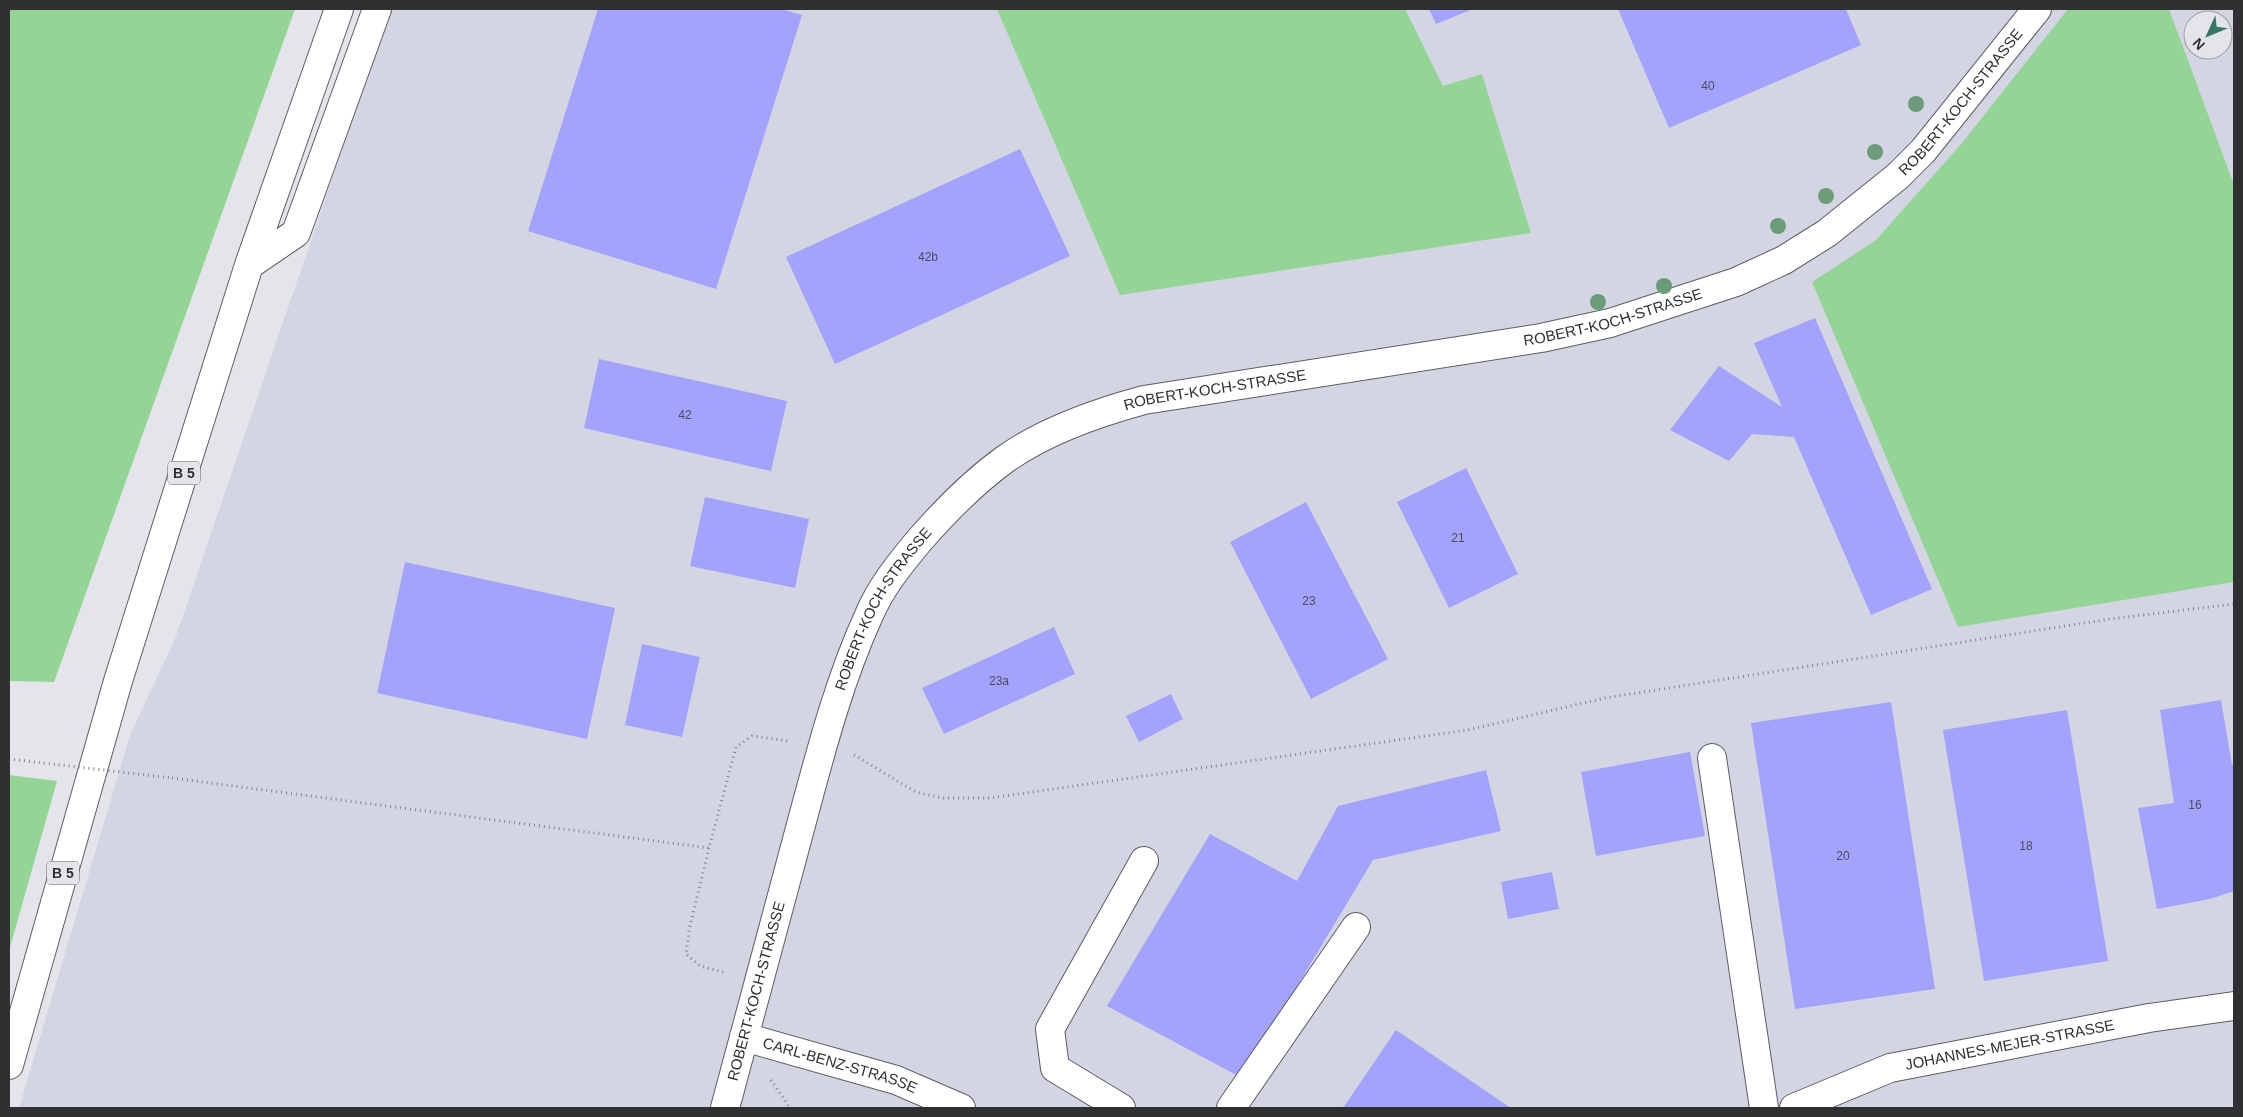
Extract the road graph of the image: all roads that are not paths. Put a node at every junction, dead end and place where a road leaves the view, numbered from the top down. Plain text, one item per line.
1 (339, 9) edge
2 (376, 9) edge
3 (2037, 9) edge
4 (249, 265) junction
5 (1712, 758) dead end
6 (1144, 861) dead end
7 (1356, 927) dead end
8 (2234, 1006) edge
9 (744, 1037) junction
10 (9, 1065) edge
11 (726, 1108) edge
12 (961, 1108) edge
13 (1121, 1108) edge
14 (1231, 1108) edge
15 (1764, 1108) edge
16 (1794, 1108) edge

1 - 4 main road, B 5
2 - 4 main road
3 - 9 main road, ROBERT-KOCH-STRASSE
4 - 10 main road, B 5
5 - 15 main road
6 - 13 main road
7 - 14 main road
8 - 16 main road, JOHANNES-MEJER-STRASSE
9 - 11 main road, ROBERT-KOCH-STRASSE
9 - 12 main road, CARL-BENZ-STRASSE

